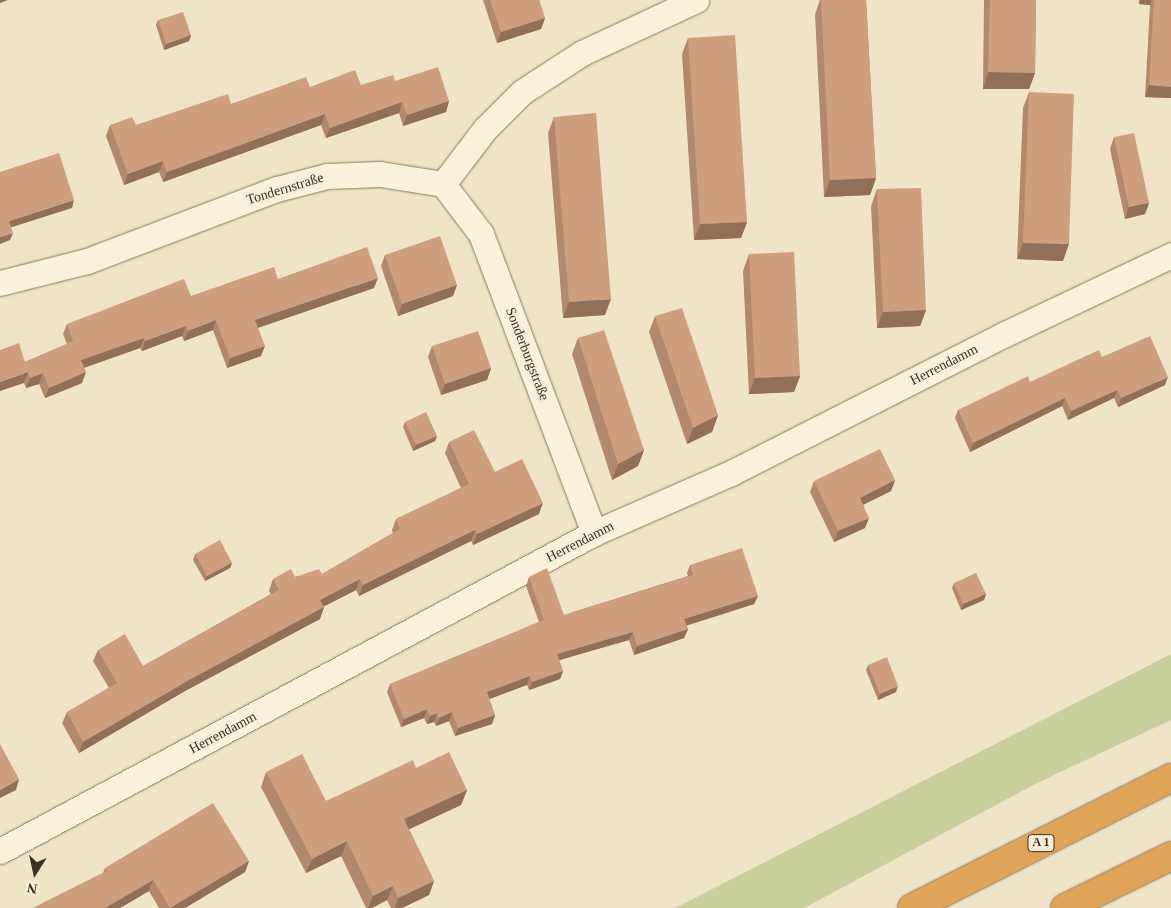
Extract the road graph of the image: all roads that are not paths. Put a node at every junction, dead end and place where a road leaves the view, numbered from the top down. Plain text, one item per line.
1 (696, 0) edge
2 (443, 184) junction
3 (1171, 255) edge
4 (0, 283) edge
5 (594, 533) junction
6 (1171, 778) edge
7 (0, 851) edge
8 (1171, 856) edge
9 (912, 908) edge
10 (1065, 908) edge

1 - 2 street
2 - 4 street, Tondernstraße
2 - 5 street, Sonderburgstraße
3 - 5 street, Herrendamm
5 - 7 street, Herrendamm
6 - 9 highway, A 1
8 - 10 highway

